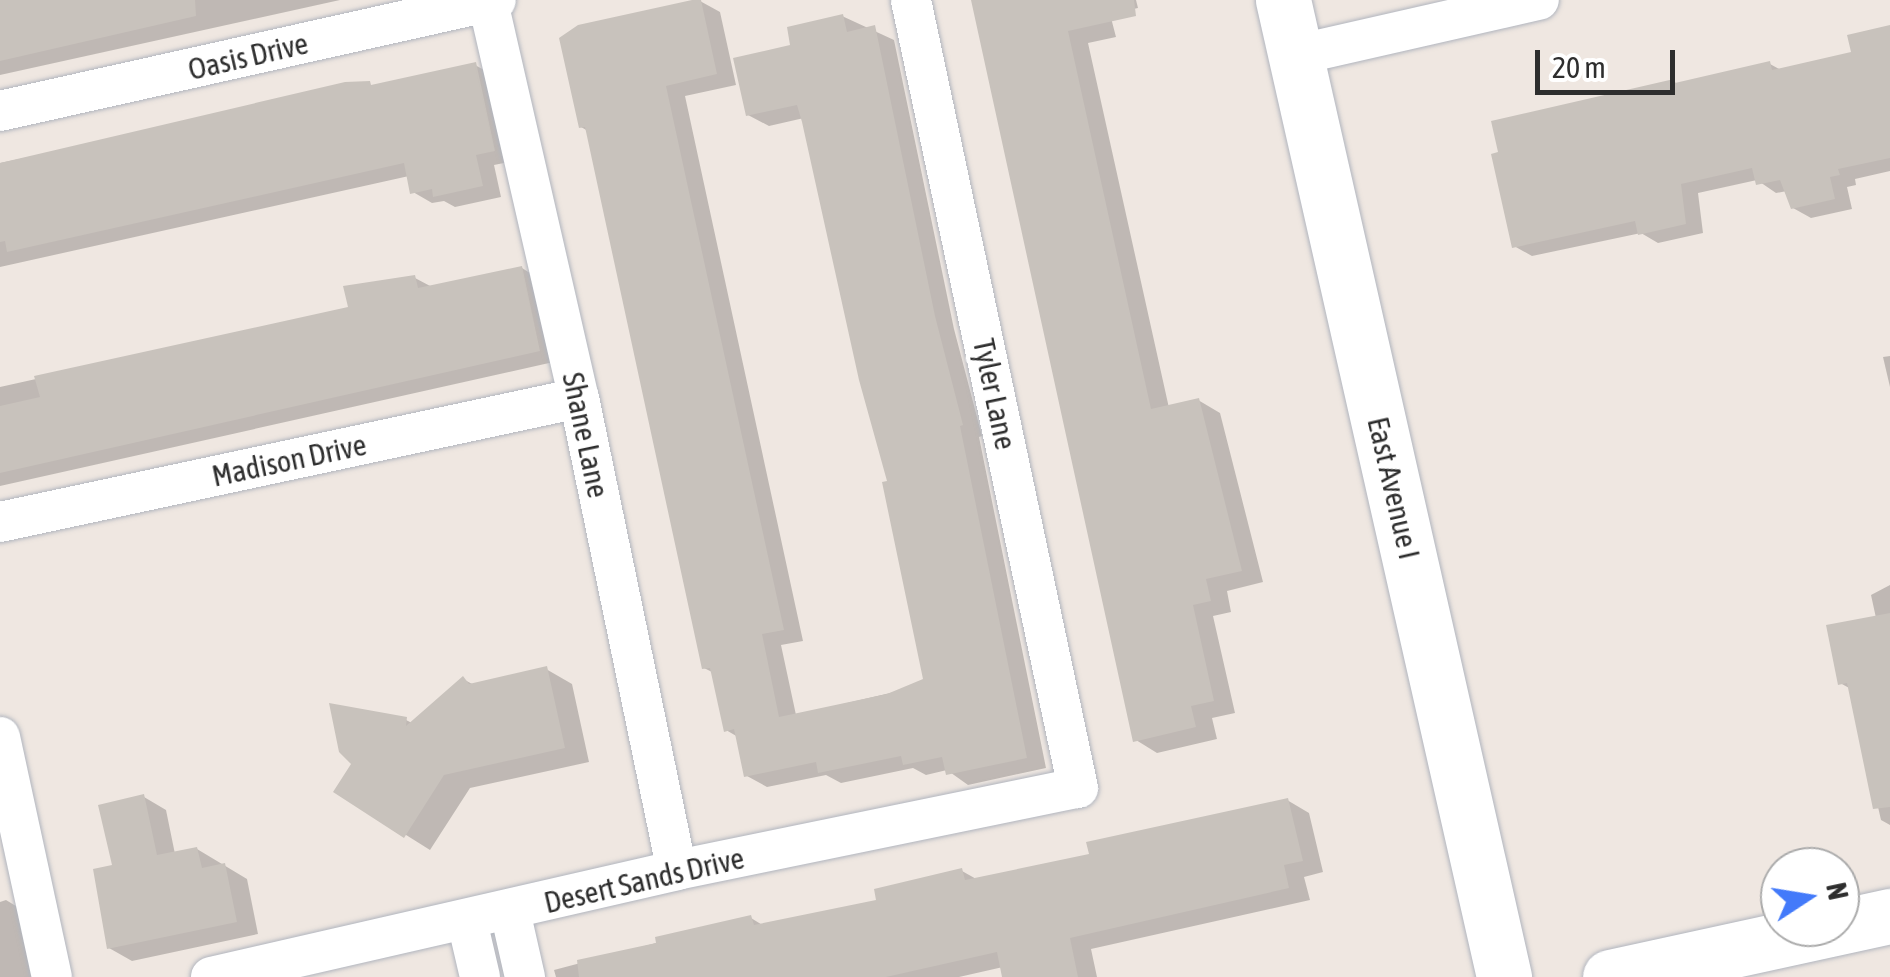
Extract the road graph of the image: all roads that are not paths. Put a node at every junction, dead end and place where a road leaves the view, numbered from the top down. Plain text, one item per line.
1 (911, 0) edge
2 (1283, 0) edge
3 (1539, 0) edge
4 (492, 1) edge
5 (1296, 55) junction
6 (0, 111) edge
7 (579, 398) junction
8 (0, 522) edge
9 (0, 737) edge
10 (1078, 788) joint
11 (677, 870) junction
12 (510, 911) junction
13 (1890, 916) edge
14 (467, 921) junction
15 (52, 977) edge
16 (211, 977) edge
17 (480, 977) edge
18 (525, 977) edge
19 (1504, 977) edge
20 (1610, 977) edge

1 - 10 street, Tyler Lane
2 - 5 main road, East Avenue I
3 - 5 street
4 - 6 street, Oasis Drive
4 - 7 street, Shane Lane
5 - 19 main road, East Avenue I
7 - 8 street, Madison Drive
7 - 11 street, Shane Lane
9 - 15 street
10 - 11 street, Desert Sands Drive
11 - 12 street, Desert Sands Drive
12 - 14 street, Desert Sands Drive
12 - 18 street
13 - 20 main road
14 - 16 street, Desert Sands Drive
14 - 17 street

